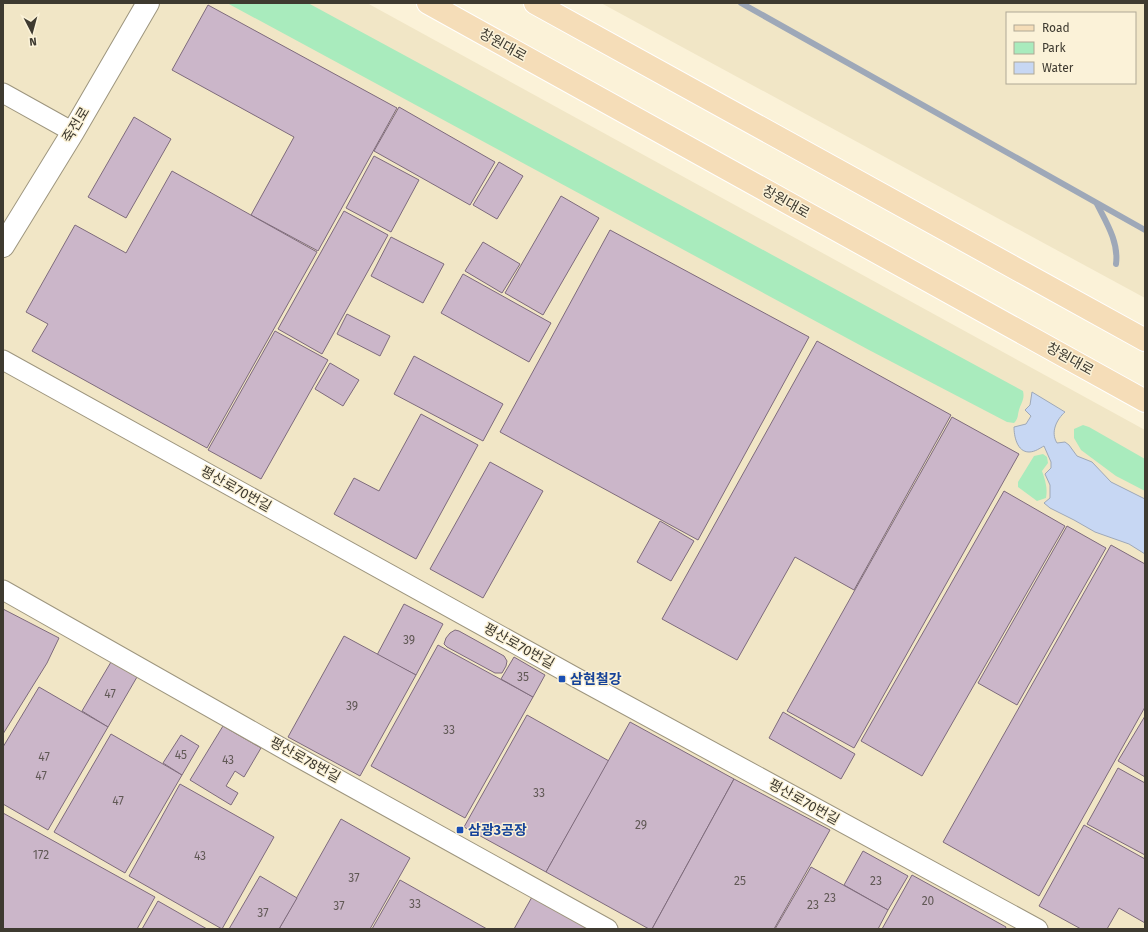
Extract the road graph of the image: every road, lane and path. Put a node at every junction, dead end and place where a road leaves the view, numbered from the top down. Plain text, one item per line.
1 (148, 3) edge
2 (428, 3) edge
3 (535, 3) edge
4 (3, 93) edge
5 (73, 132) junction
6 (3, 246) edge
7 (1145, 340) edge
8 (3, 360) edge
9 (1145, 401) edge
10 (3, 590) edge
11 (608, 929) edge
12 (1038, 929) edge

1 - 5 street, 죽전로
2 - 9 main road, 창원대로
3 - 7 main road
4 - 5 street
5 - 6 street, 죽전로
8 - 12 street, 평산로70번길
10 - 11 street, 평산로78번길

